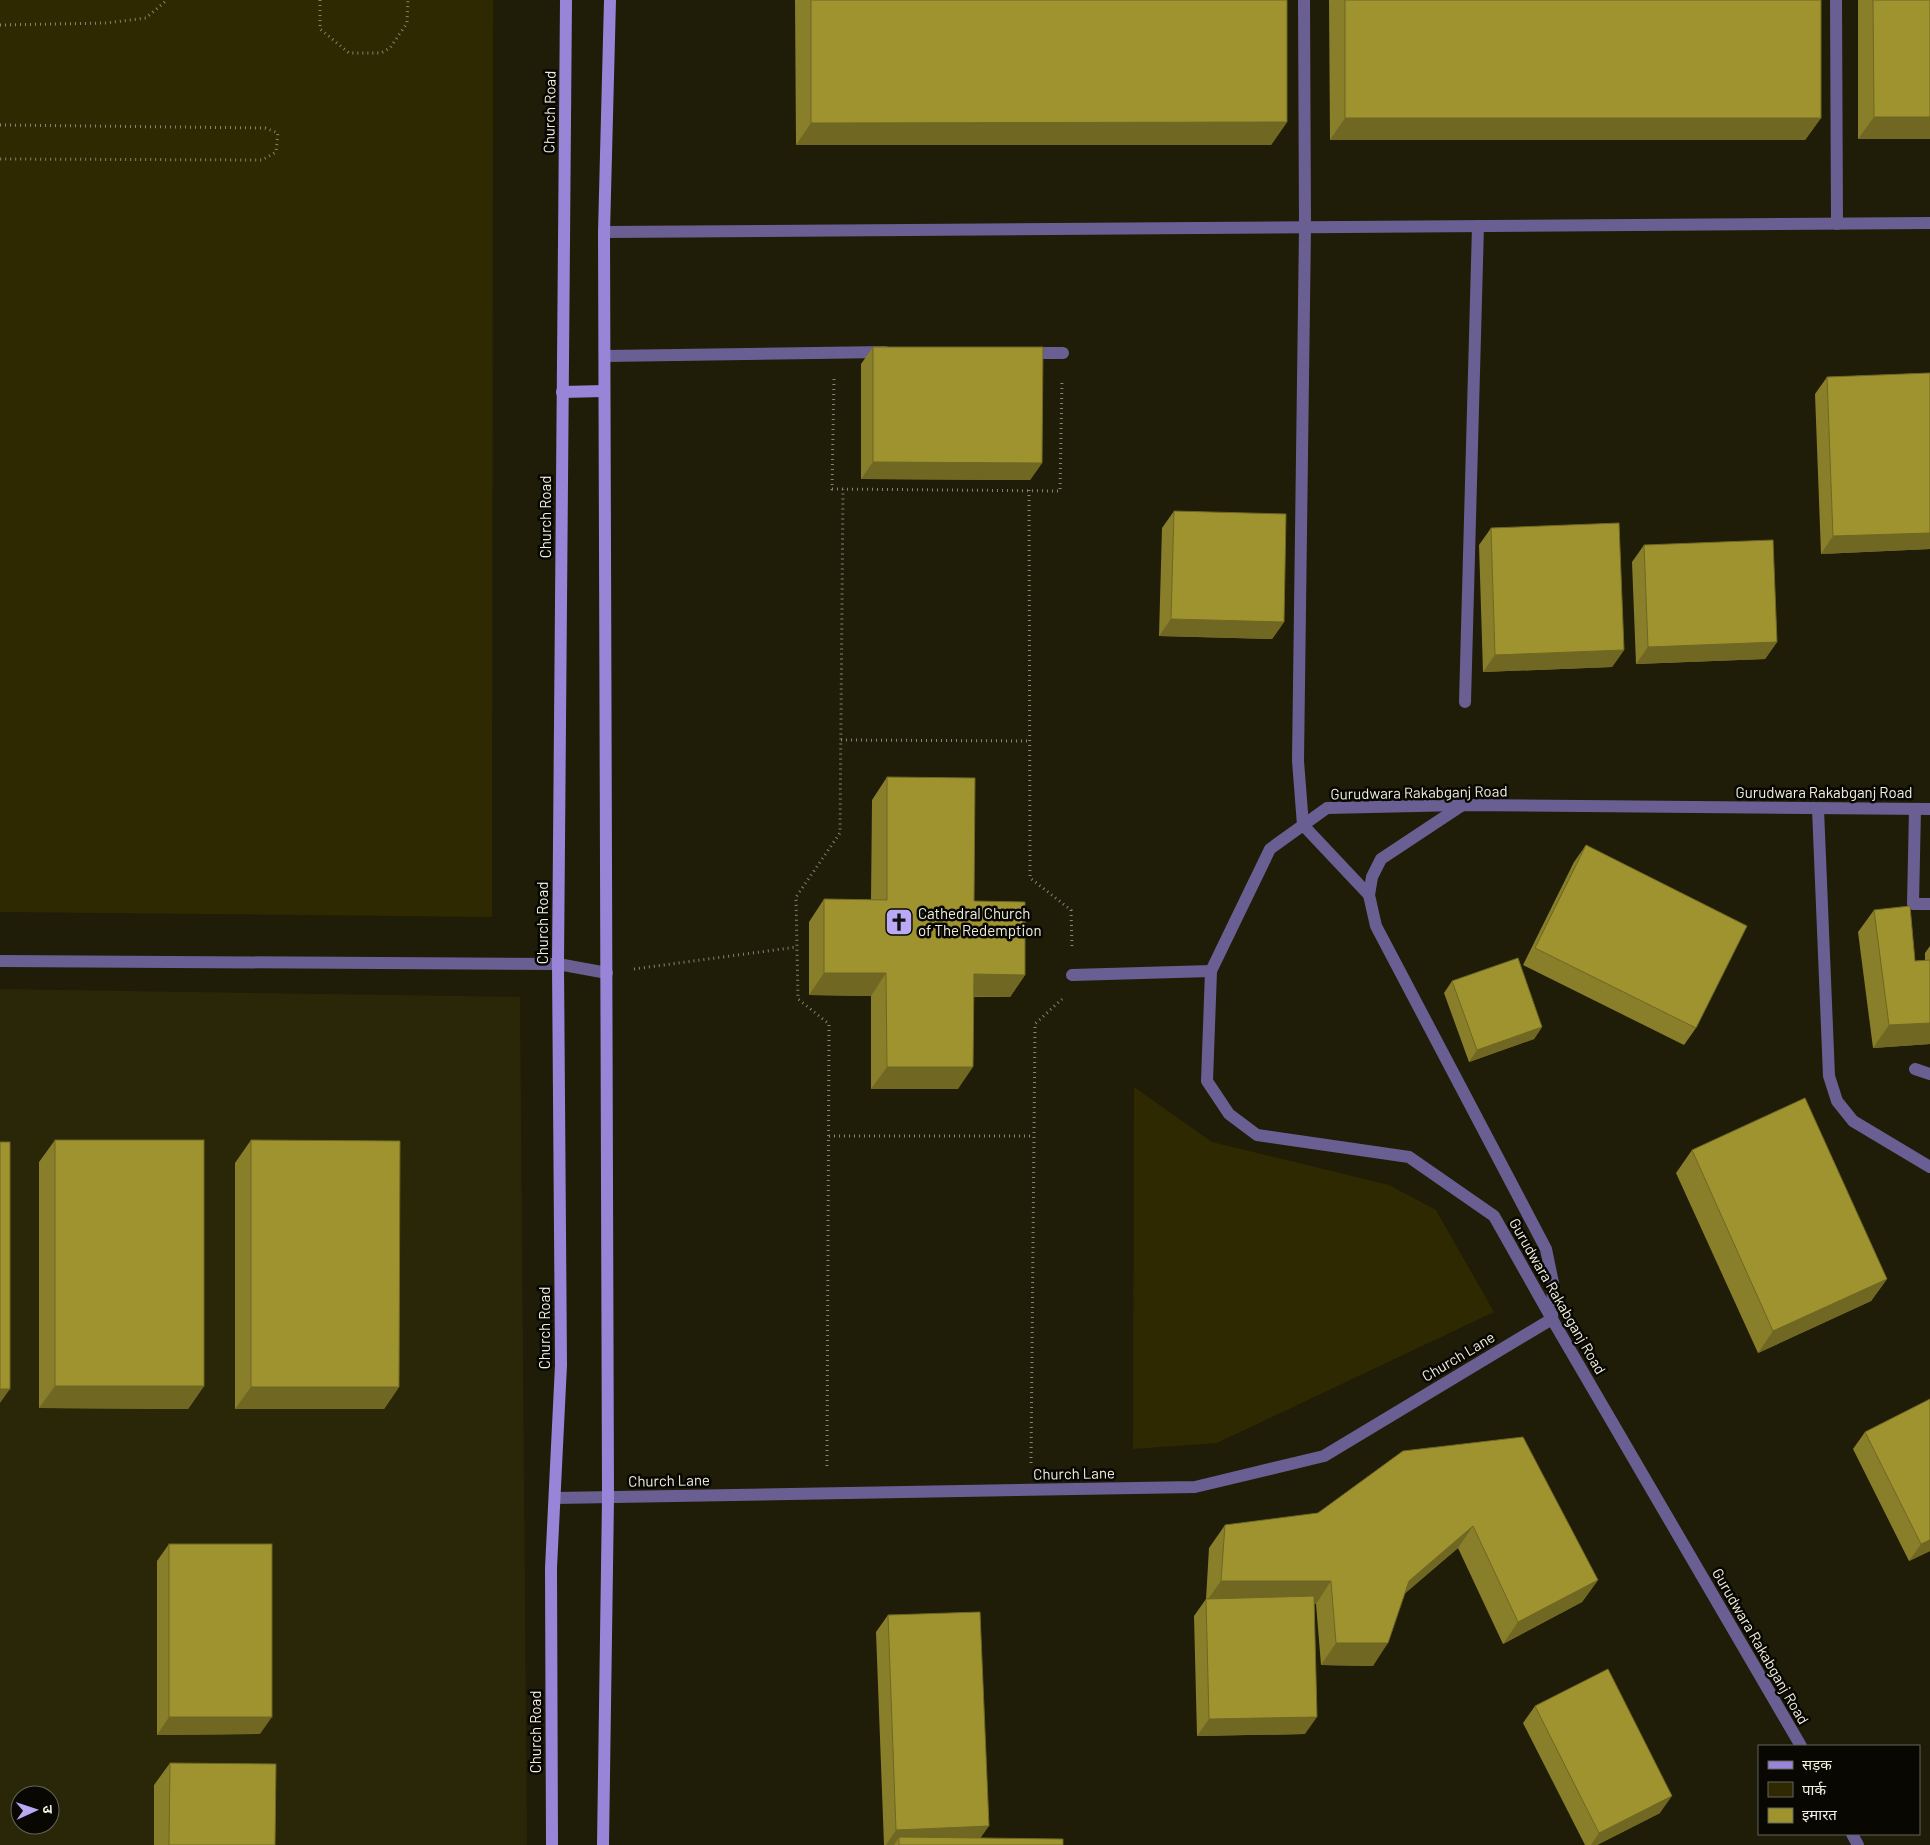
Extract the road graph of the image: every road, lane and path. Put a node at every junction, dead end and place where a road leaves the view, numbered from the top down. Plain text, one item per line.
1 (167, 0) edge
2 (320, 0) edge
3 (408, 0) edge
4 (566, 0) edge
5 (610, 0) edge
6 (1304, 0) edge
7 (1836, 0) edge
8 (0, 24) edge
9 (0, 125) edge
10 (0, 159) edge
11 (1930, 223) edge
12 (1837, 224) junction
13 (1478, 226) junction
14 (1305, 228) junction
15 (604, 232) junction
16 (834, 351) junction
17 (894, 352) edge
18 (1013, 353) edge
19 (1063, 353) joint
20 (605, 356) junction
21 (604, 391) junction
22 (562, 392) junction
23 (843, 489) junction
24 (1029, 490) junction
25 (1464, 702) dead end
26 (841, 740) junction
27 (1029, 742) junction
28 (1461, 805) junction
29 (1818, 809) junction
30 (1915, 809) junction
31 (1930, 809) edge
32 (1303, 825) junction
33 (1369, 895) junction
34 (1930, 904) edge
35 (797, 947) junction
36 (0, 961) edge
37 (558, 964) junction
38 (1211, 971) junction
39 (607, 973) junction
40 (1072, 975) junction
41 (1915, 1069) dead end
42 (1930, 1074) edge
43 (828, 1136) junction
44 (1033, 1136) junction
45 (1930, 1166) edge
46 (1552, 1319) junction
47 (1031, 1490) junction
48 (826, 1494) junction
49 (555, 1498) junction
50 (608, 1498) junction
51 (1800, 1745) edge
52 (552, 1845) edge
53 (603, 1845) edge

1 - 8 path
2 - 3 path
4 - 22 street, Church Road
5 - 15 street
6 - 14 street
7 - 12 street
9 - 10 path
11 - 12 street
12 - 13 street
13 - 14 street
13 - 25 street
14 - 15 street
14 - 32 street
15 - 20 street
16 - 17 street
16 - 20 street
16 - 23 path
18 - 19 street
19 - 24 path
20 - 21 street
21 - 22 street
21 - 39 street
22 - 37 street, Church Road
23 - 24 path
23 - 26 path
24 - 27 path
26 - 27 path
26 - 35 path
27 - 40 path
28 - 29 street, Gurudwara Rakabganj Road
28 - 32 street, Gurudwara Rakabganj Road
28 - 33 street
29 - 30 street, Gurudwara Rakabganj Road
29 - 45 street
30 - 31 street, Gurudwara Rakabganj Road
30 - 34 street
32 - 33 street
32 - 38 street, Gurudwara Rakabganj Road
33 - 46 street
35 - 39 path
35 - 43 path
36 - 37 street
37 - 39 street
37 - 49 street, Church Road
38 - 40 street
38 - 46 street, Gurudwara Rakabganj Road
39 - 50 street
40 - 44 path
41 - 42 street
43 - 44 path
43 - 48 path
44 - 47 path
46 - 47 street, Church Lane
46 - 51 street, Gurudwara Rakabganj Road
47 - 48 street, Church Lane
48 - 50 street, Church Lane
49 - 50 street, Church Lane
49 - 52 street, Church Road
50 - 53 street

